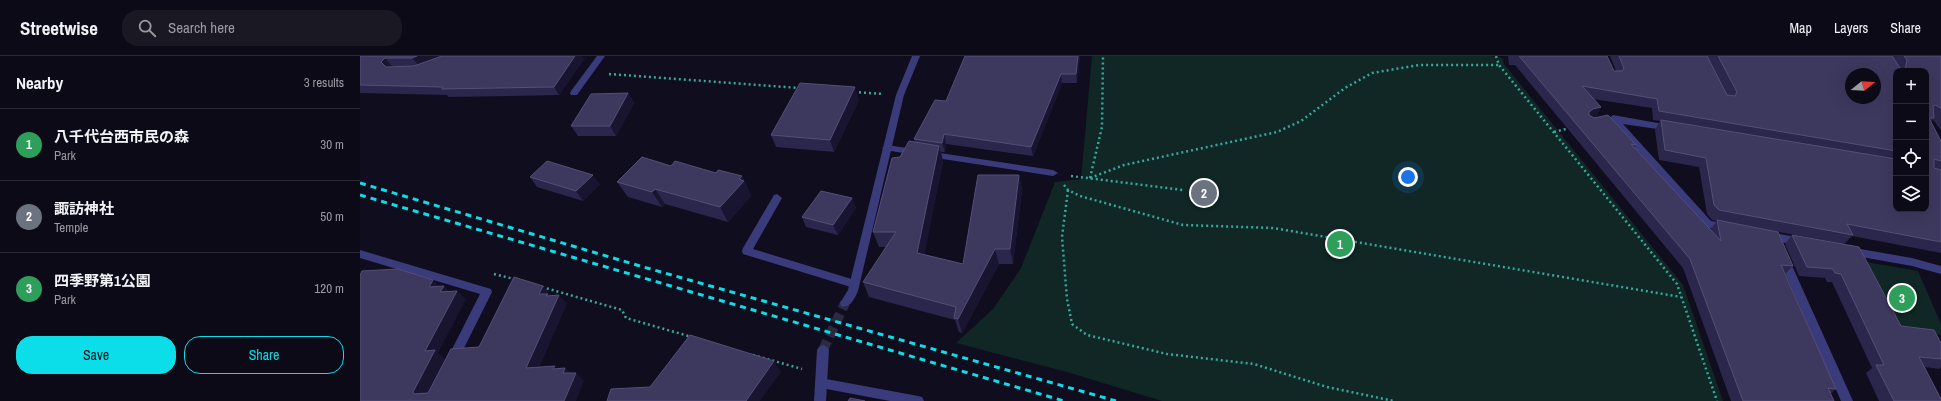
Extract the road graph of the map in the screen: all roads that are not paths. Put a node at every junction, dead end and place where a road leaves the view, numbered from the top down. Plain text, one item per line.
1 (601, 56) edge
2 (916, 56) edge
3 (574, 93) dead end
4 (1613, 118) junction
5 (1590, 123) edge
6 (1682, 130) edge
7 (887, 148) junction
8 (1053, 173) road end
9 (777, 198) dead end
10 (1738, 230) edge
11 (1760, 234) edge
12 (1775, 237) junction
13 (1813, 244) edge
14 (1836, 248) edge
15 (360, 254) edge
16 (1941, 270) edge
17 (854, 284) junction
18 (845, 303) tunnel mouth
19 (823, 350) tunnel mouth
20 (445, 374) edge
21 (821, 379) junction
22 (820, 401) edge
23 (918, 401) edge
24 (1847, 401) edge

1 - 3 street
2 - 7 street
4 - 5 street
4 - 6 street
4 - 10 street
7 - 8 street
7 - 17 street
9 - 17 street
11 - 12 street
12 - 13 street
12 - 24 street
14 - 16 street
15 - 20 street
17 - 18 street
19 - 21 street
21 - 22 street
21 - 23 street

